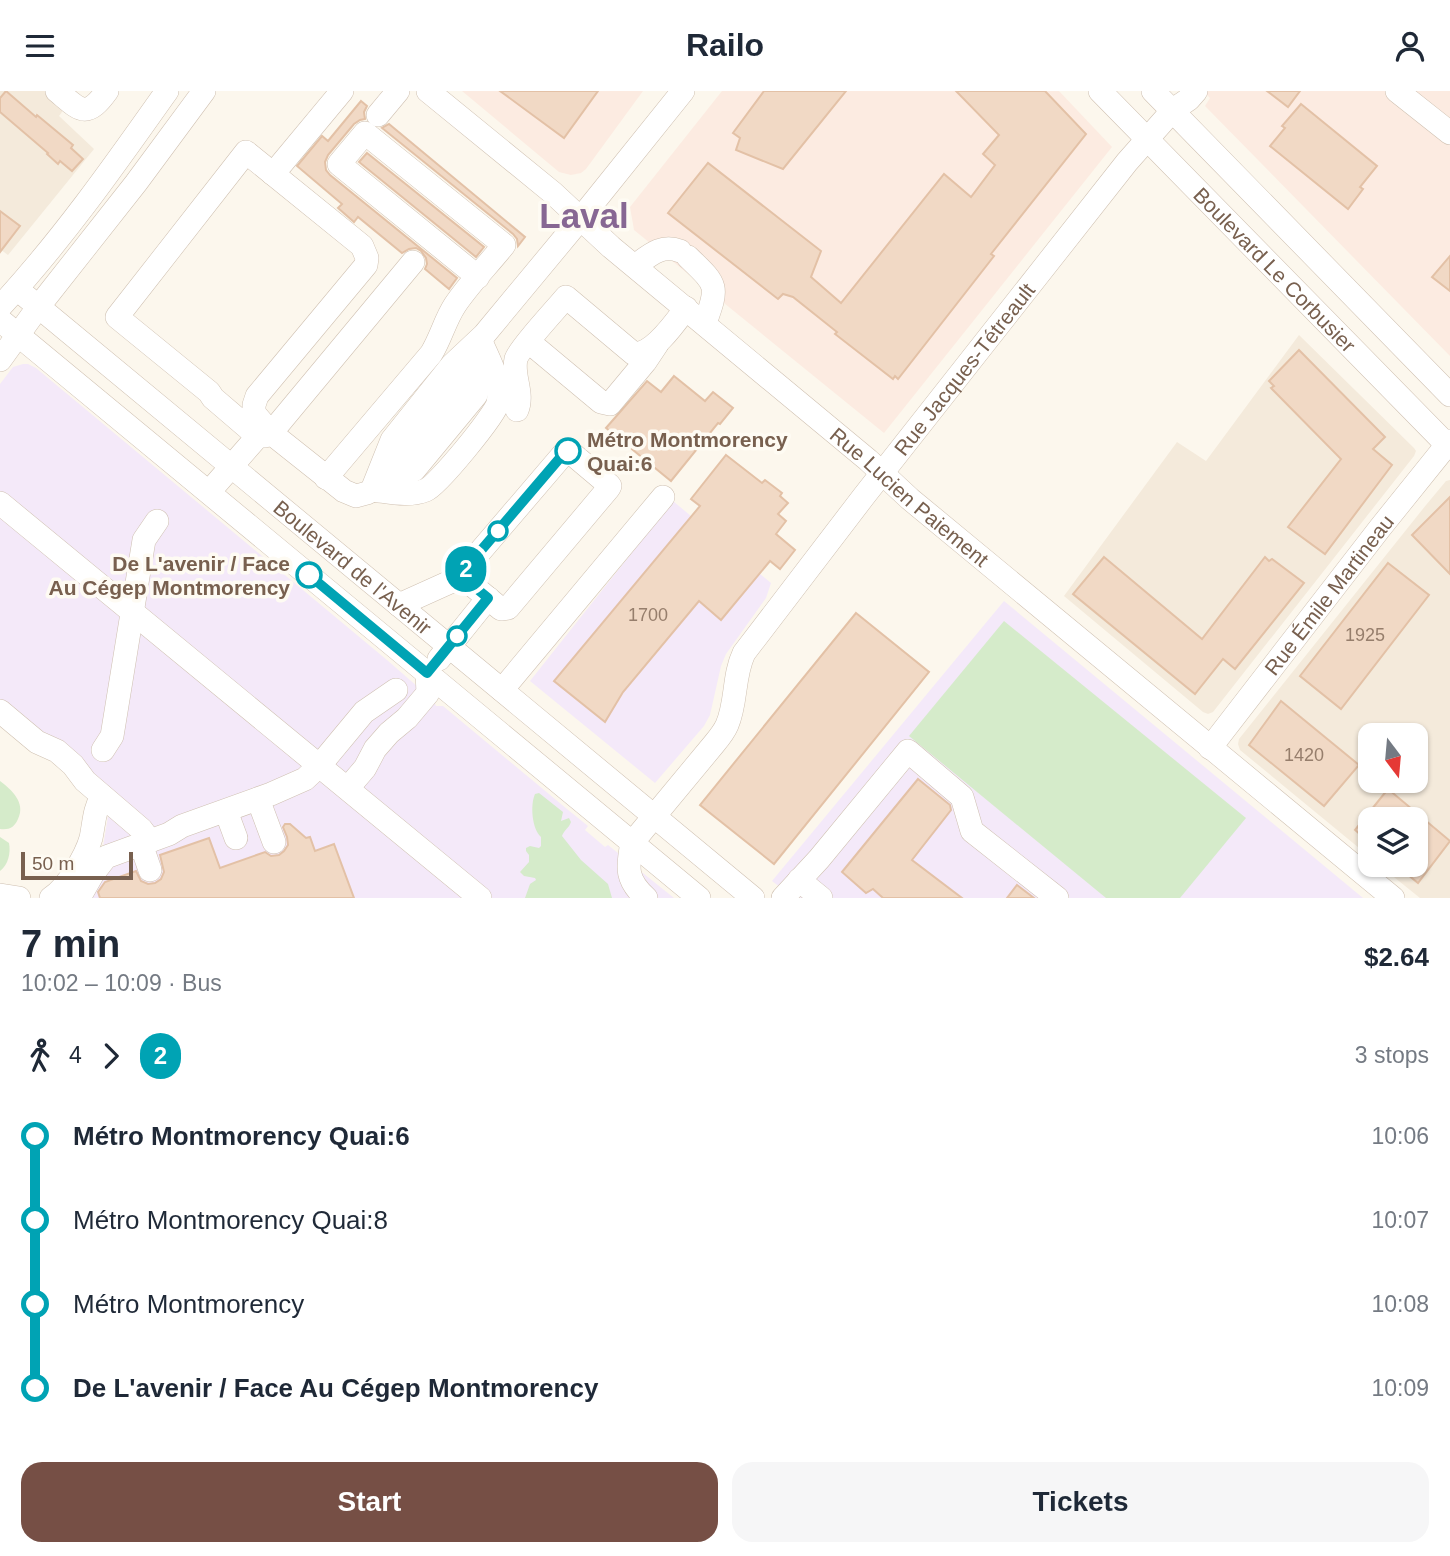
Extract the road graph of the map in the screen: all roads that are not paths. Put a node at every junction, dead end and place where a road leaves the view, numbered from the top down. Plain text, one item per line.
1 (57, 91) edge
2 (107, 91) edge
3 (167, 91) edge
4 (204, 91) edge
5 (342, 91) edge
6 (398, 91) edge
7 (428, 91) edge
8 (683, 91) edge
9 (1100, 91) edge
10 (1153, 91) edge
11 (1196, 91) edge
12 (1397, 91) edge
13 (1175, 101) edge
14 (378, 115) dead end
15 (1450, 133) edge
16 (1147, 138) junction
17 (273, 174) junction
18 (581, 218) junction
19 (413, 262) dead end
20 (635, 266) junction
21 (478, 277) junction
22 (17, 289) junction
23 (39, 306) junction
24 (0, 307) edge
25 (686, 308) junction
26 (0, 320) edge
27 (705, 323) junction
28 (18, 335) junction
29 (480, 340) junction
30 (529, 342) junction
31 (658, 342) junction
32 (0, 360) edge
33 (1450, 395) edge
34 (517, 410) dead end
35 (265, 435) junction
36 (1449, 445) edge
37 (231, 466) junction
38 (882, 473) junction
39 (326, 478) junction
40 (372, 490) junction
41 (209, 492) junction
42 (663, 497) dead end
43 (0, 503) edge
44 (156, 521) dead end
45 (460, 575) junction
46 (488, 598) junction
47 (399, 605) junction
48 (132, 611) junction
49 (449, 646) junction
50 (427, 673) junction
51 (502, 690) junction
52 (396, 691) junction
53 (0, 711) edge
54 (1210, 748) junction
55 (103, 750) dead end
56 (356, 762) junction
57 (333, 776) junction
58 (93, 789) junction
59 (258, 799) junction
60 (226, 811) junction
61 (654, 816) junction
62 (236, 838) dead end
63 (145, 842) junction
64 (274, 842) dead end
65 (632, 843) junction
66 (150, 870) dead end
67 (799, 880) junction
68 (0, 895) edge
69 (19, 898) edge
70 (51, 898) edge
71 (79, 898) edge
72 (480, 898) edge
73 (646, 898) edge
74 (699, 898) edge
75 (753, 898) edge
76 (783, 898) edge
77 (821, 898) edge
78 (1057, 898) edge
79 (1393, 898) edge

1 - 2 street
3 - 22 street
4 - 23 street
5 - 17 street
6 - 14 street
7 - 18 street, Rue Lucien Paiement
8 - 18 street
9 - 16 street, Boulevard Le Corbusier
10 - 13 street, Boulevard Le Corbusier
11 - 13 street, Rue Jacques-Tétreault
12 - 15 street
13 - 16 street, Rue Jacques-Tétreault
13 - 33 street, Boulevard Le Corbusier
16 - 36 street, Boulevard Le Corbusier
16 - 38 street, Rue Jacques-Tétreault
17 - 35 street
17 - 35 street
18 - 20 street, Rue Lucien Paiement
18 - 29 street
19 - 35 street
20 - 25 street, Rue Lucien Paiement
20 - 27 street
21 - 21 street
21 - 39 street
22 - 23 street, Boulevard de l'Avenir
22 - 24 street
23 - 28 street
23 - 37 street, Boulevard de l'Avenir
25 - 27 street, Rue Lucien Paiement
25 - 31 street
26 - 28 street, Boulevard de l'Avenir
27 - 38 street, Rue Lucien Paiement
28 - 32 street
28 - 41 street, Boulevard de l'Avenir
29 - 40 street
29 - 40 street
30 - 31 street
30 - 31 street
30 - 34 street
35 - 37 street
35 - 39 street
36 - 54 street, Rue Émile Martineau
37 - 41 street
37 - 47 street, Boulevard de l'Avenir
38 - 54 street, Rue Lucien Paiement
38 - 61 street, Rue Jacques-Tétreault
39 - 40 street
41 - 50 street, Boulevard de l'Avenir
42 - 51 street
43 - 48 street
44 - 48 street
45 - 46 street
45 - 46 street
45 - 47 street
46 - 49 street
47 - 49 street, Boulevard de l'Avenir
48 - 55 street
48 - 57 street
49 - 50 street
49 - 51 street, Boulevard de l'Avenir
50 - 52 street
50 - 56 street
50 - 65 street, Boulevard de l'Avenir
51 - 61 street, Boulevard de l'Avenir
52 - 56 street
52 - 57 street
53 - 58 street
54 - 79 street, Rue Lucien Paiement
56 - 57 street
57 - 59 street
57 - 72 street
58 - 63 street
58 - 70 street
59 - 60 street
59 - 64 street
60 - 62 street
60 - 63 street
61 - 65 street, Rue Jacques-Tétreault
61 - 75 street, Boulevard de l'Avenir
63 - 66 street
63 - 71 street
65 - 73 street
65 - 74 street, Boulevard de l'Avenir
67 - 76 street
67 - 77 street
67 - 78 street
68 - 69 street

